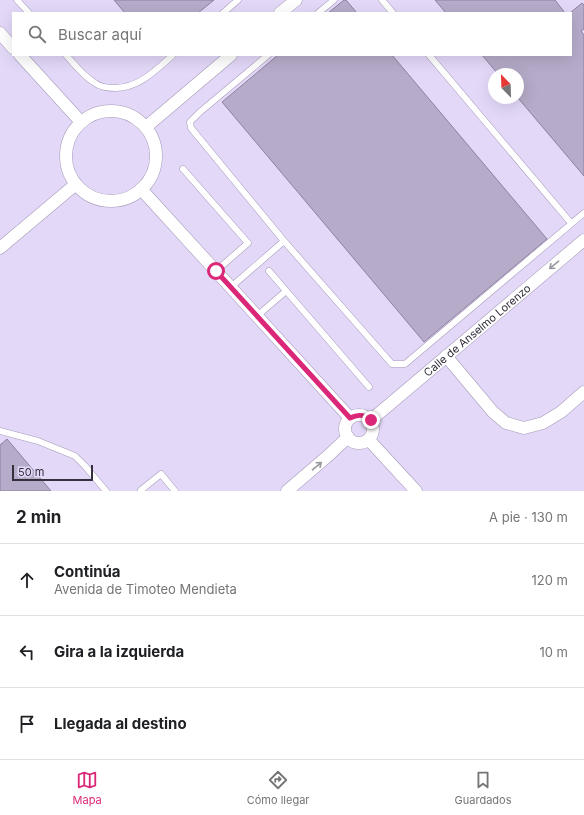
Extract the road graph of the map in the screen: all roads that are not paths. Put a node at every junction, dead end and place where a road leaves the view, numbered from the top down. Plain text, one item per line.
1 (18, 0) edge
2 (238, 0) edge
3 (296, 0) edge
4 (334, 0) edge
5 (382, 0) edge
6 (28, 12) edge
7 (224, 12) edge
8 (281, 12) edge
9 (319, 12) edge
10 (392, 12) edge
11 (0, 33) edge
12 (12, 47) edge
13 (21, 56) edge
14 (67, 56) edge
15 (172, 56) edge
16 (230, 56) edge
17 (267, 56) edge
18 (430, 56) edge
19 (81, 122) junction
20 (146, 126) junction
21 (183, 169) dead end
22 (76, 184) junction
23 (141, 189) junction
24 (584, 213) edge
25 (571, 224) junction
26 (584, 240) edge
27 (284, 241) junction
28 (0, 248) edge
29 (216, 271) junction
30 (269, 271) dead end
31 (231, 286) junction
32 (286, 291) junction
33 (257, 316) junction
34 (446, 356) junction
35 (369, 387) dead end
36 (584, 392) edge
37 (350, 418) junction
38 (371, 420) junction
39 (0, 431) edge
40 (348, 437) junction
41 (369, 440) junction
42 (106, 491) edge
43 (142, 491) edge
44 (175, 491) edge
45 (287, 491) edge
46 (416, 491) edge

1 - 6 lane
2 - 7 lane
3 - 8 street
4 - 9 lane
5 - 10 lane
11 - 12 street
13 - 19 street
14 - 15 lane
16 - 20 street
17 - 27 lane
18 - 25 lane
19 - 20 street
19 - 22 street
20 - 23 street
21 - 29 lane
22 - 23 street
22 - 28 street
23 - 29 street
24 - 25 lane
25 - 27 lane
26 -> 34 street, Calle de Anselmo Lorenzo
27 - 31 lane
29 - 31 street
30 - 32 lane
31 - 33 street
32 - 33 lane
32 - 35 lane
33 - 37 street
34 - 36 street
34 - 38 street, Calle de Anselmo Lorenzo
37 - 38 street
37 - 40 street
38 - 41 street
39 - 42 lane
40 - 41 street
45 -> 40 street
41 - 46 street
43 - 44 lane

